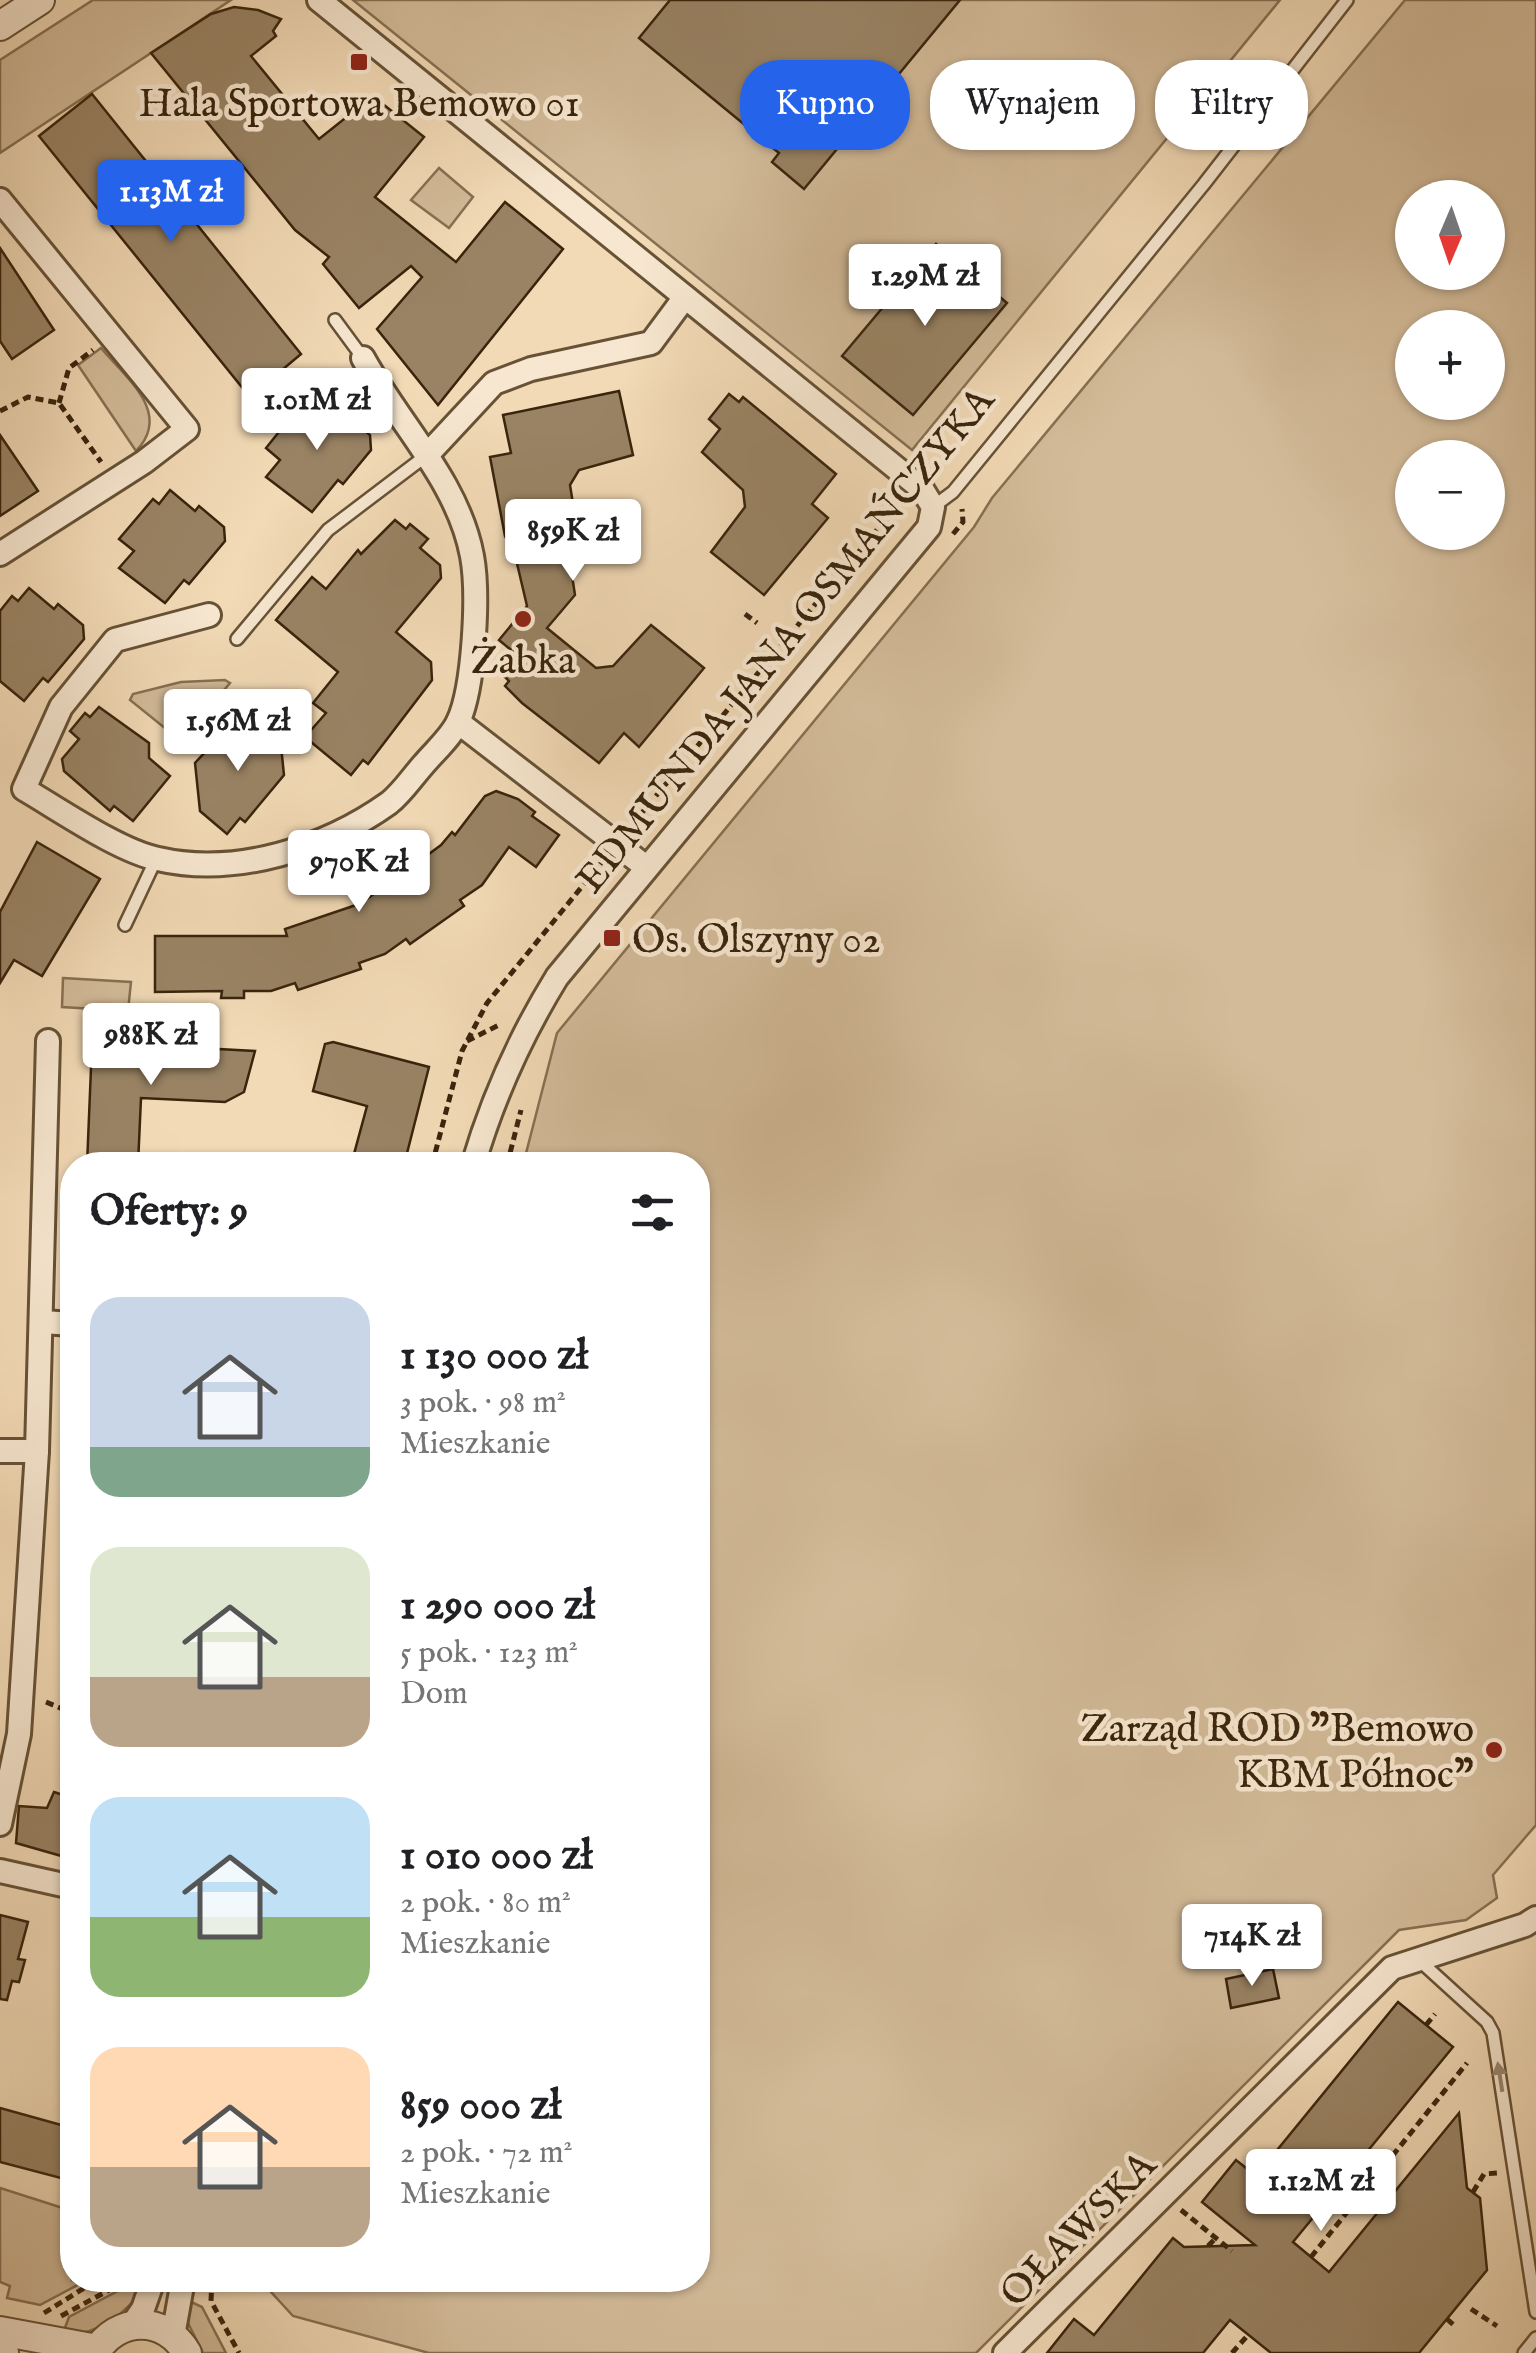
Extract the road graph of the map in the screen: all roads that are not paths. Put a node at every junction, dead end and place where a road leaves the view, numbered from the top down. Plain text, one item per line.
1 (40, 0) edge
2 (319, 0) edge
3 (1348, 0) edge
4 (0, 26) edge
5 (0, 200) edge
6 (685, 297) junction
7 (336, 320) dead end
8 (362, 358) joint
9 (427, 456) junction
10 (933, 506) junction
11 (0, 554) edge
12 (209, 616) dead end
13 (237, 639) dead end
14 (458, 722) junction
15 (156, 859) junction
16 (646, 867) junction
17 (124, 926) dead end
18 (48, 1041) dead end
19 (477, 1152) edge
20 (43, 1322) junction
21 (60, 1323) edge
22 (37, 1451) junction
23 (0, 1452) edge
24 (0, 1824) edge
25 (0, 1871) edge
26 (60, 1884) edge
27 (1536, 1918) edge
28 (1419, 1959) junction
29 (149, 2292) edge
30 (182, 2292) edge
31 (1536, 2312) edge
32 (132, 2325) junction
33 (0, 2332) edge
34 (1536, 2338) edge
35 (180, 2344) edge
36 (96, 2351) edge
37 (1005, 2353) edge
38 (1524, 2353) edge

1 - 4 street
2 - 6 street
3 - 10 lane, EDMUNDA JANA OSMAŃCZYKA
5 - 11 street
6 - 9 street
6 - 10 street
7 - 8 lane
8 - 9 street
9 - 13 lane
9 - 14 street
10 - 16 street, EDMUNDA JANA OSMAŃCZYKA
12 - 15 street
14 - 15 street
14 - 16 street
15 - 17 lane
16 - 19 street, EDMUNDA JANA OSMAŃCZYKA
18 - 20 street
20 - 21 street
20 - 22 street
22 - 23 street
22 - 24 street
25 - 26 street
27 - 28 street, OŁAWSKA
31 -> 28 lane
28 - 37 street, OŁAWSKA
29 - 32 street
30 - 35 street
32 - 35 street
32 - 36 street
33 - 36 street
34 - 38 lane

